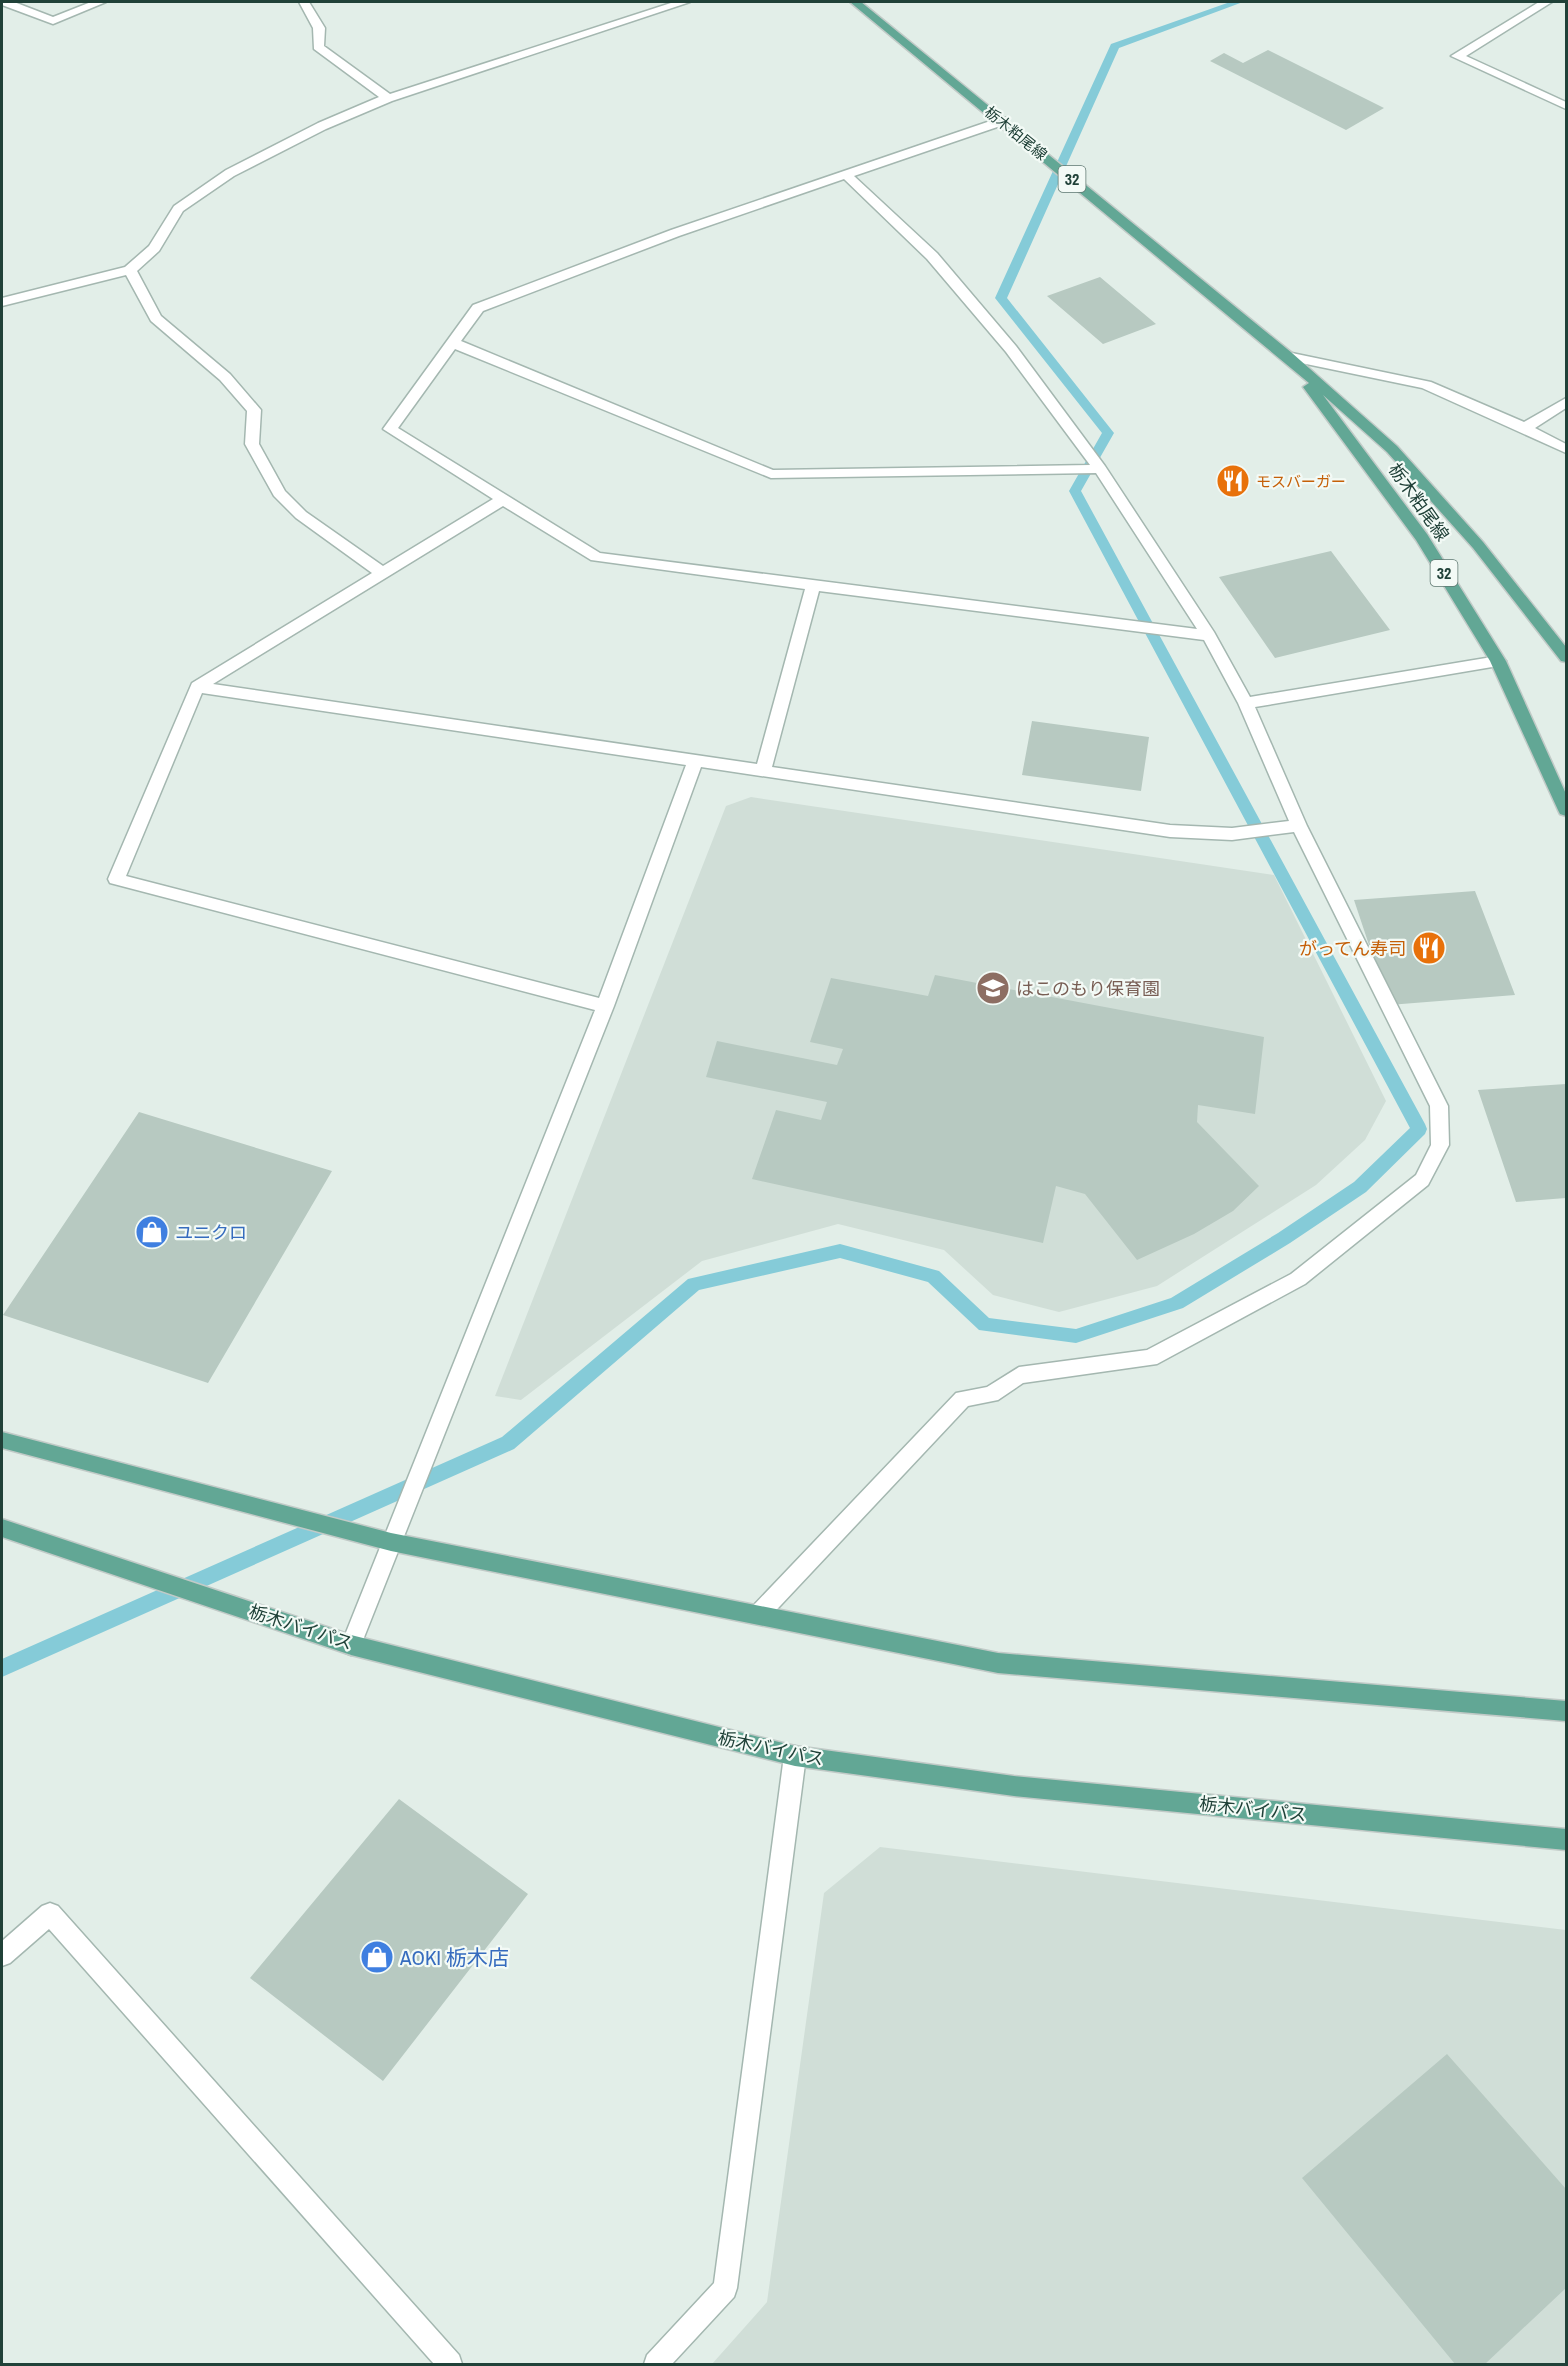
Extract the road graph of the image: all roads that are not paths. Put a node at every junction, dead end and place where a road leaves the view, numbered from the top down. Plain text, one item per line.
1 (5, 2) edge
2 (100, 2) edge
3 (304, 2) edge
4 (684, 2) edge
5 (855, 2) edge
6 (1545, 2) edge
7 (388, 98) junction
8 (1566, 106) edge
9 (1002, 121) junction
10 (845, 174) junction
11 (130, 270) junction
12 (2, 302) edge
13 (453, 343) junction
14 (1287, 356) junction
15 (1566, 402) edge
16 (1525, 428) junction
17 (1566, 449) edge
18 (1100, 469) junction
19 (501, 500) junction
20 (381, 572) junction
21 (813, 585) junction
22 (1209, 636) junction
23 (1566, 657) edge
24 (1498, 661) junction
25 (197, 687) junction
26 (1246, 703) junction
27 (696, 760) junction
28 (763, 770) junction
29 (1566, 810) edge
30 (1299, 826) junction
31 (605, 1006) junction
32 (2, 1440) edge
33 (2, 1528) edge
34 (391, 1542) junction
35 (758, 1615) junction
36 (351, 1645) junction
37 (1566, 1711) edge
38 (795, 1756) junction
39 (1566, 1840) edge
40 (2, 1955) edge
41 (450, 2364) edge
42 (656, 2364) edge

1 - 2 street
3 - 7 street
4 - 7 street
5 - 9 main road, 栃木粕尾線 / 32
6 - 8 street
7 - 11 street
9 - 10 street
9 - 14 main road, 栃木粕尾線 / 32
10 - 13 street
10 - 18 street
11 - 12 street
11 - 20 street
13 - 18 street
13 - 19 street
14 - 16 street
14 - 23 main road, 栃木粕尾線 / 32
14 - 24 main road, 栃木粕尾線 / 32
15 - 16 street
16 - 17 street
18 - 22 street
19 - 20 street
19 - 21 street
20 - 25 street
21 - 22 street
21 - 28 street
22 - 26 street
24 - 26 street
24 - 29 main road, 栃木粕尾線 / 32
25 - 27 street
25 - 31 street
26 - 30 street
27 - 28 street
27 - 31 street
28 - 30 street
30 - 35 street
31 - 34 street
32 - 34 main road
33 - 36 main road, 栃木バイパス
34 - 35 main road
34 - 36 street
35 - 37 main road
36 - 38 main road, 栃木バイパス
38 - 39 main road, 栃木バイパス
38 - 42 street
40 - 41 street

